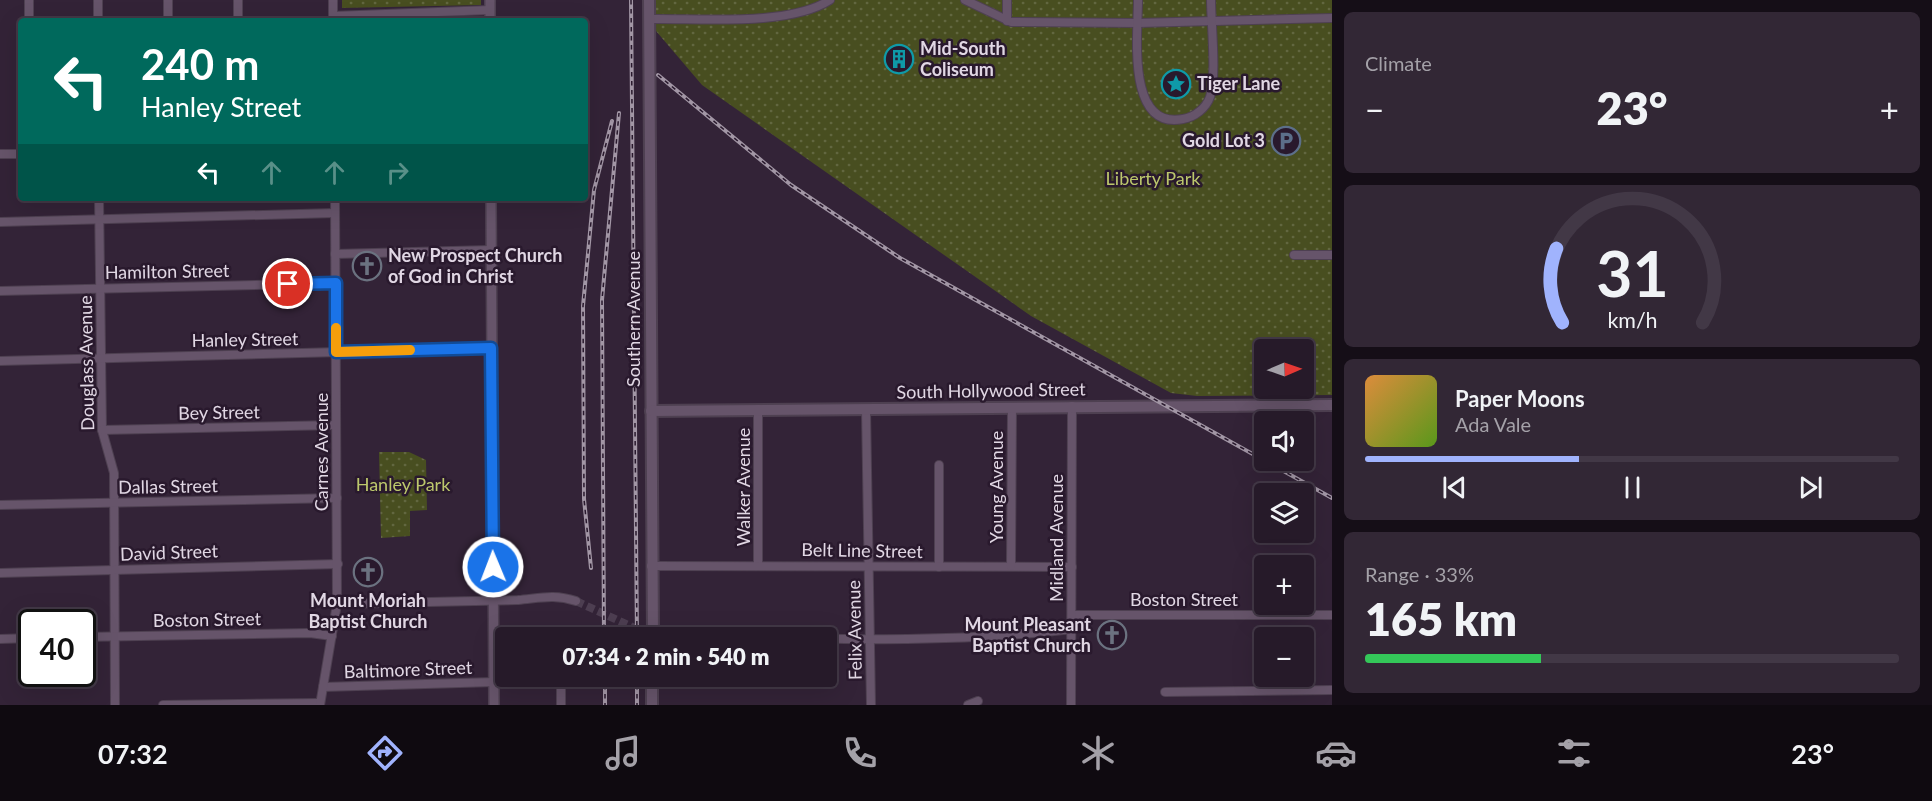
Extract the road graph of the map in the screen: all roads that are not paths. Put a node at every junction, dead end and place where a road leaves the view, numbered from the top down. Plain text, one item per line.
1 (29, 0) edge
2 (98, 0) edge
3 (168, 0) edge
4 (238, 0) edge
5 (333, 0) edge
6 (648, 0) edge
7 (830, 0) edge
8 (965, 0) edge
9 (1007, 0) edge
10 (1138, 0) edge
11 (1211, 0) edge
12 (490, 5) edge
13 (29, 18) edge
14 (98, 18) edge
15 (168, 18) edge
16 (238, 18) edge
17 (333, 18) edge
18 (344, 18) edge
19 (1332, 18) edge
20 (649, 19) junction
21 (1007, 21) junction
22 (1211, 21) junction
23 (1138, 23) junction
24 (0, 154) edge
25 (18, 154) edge
26 (99, 201) edge
27 (335, 201) edge
28 (491, 201) edge
29 (335, 213) junction
30 (99, 219) junction
31 (0, 222) edge
32 (491, 250) junction
33 (335, 254) junction
34 (1294, 255) dead end
35 (1332, 255) edge
36 (336, 283) junction
37 (100, 289) junction
38 (0, 291) edge
39 (491, 348) junction
40 (336, 352) junction
41 (101, 358) junction
42 (0, 362) edge
43 (1332, 405) edge
44 (1072, 406) junction
45 (1012, 407) junction
46 (758, 410) junction
47 (866, 410) junction
48 (651, 411) junction
49 (336, 425) junction
50 (102, 430) junction
51 (939, 465) dead end
52 (337, 498) junction
53 (114, 503) junction
54 (0, 505) edge
55 (338, 564) junction
56 (758, 565) junction
57 (651, 566) junction
58 (1011, 566) junction
59 (939, 567) junction
60 (1072, 567) junction
61 (869, 568) junction
62 (114, 570) junction
63 (0, 573) edge
64 (494, 601) junction
65 (576, 601) tunnel mouth
66 (337, 604) junction
67 (1072, 615) junction
68 (1332, 615) edge
69 (653, 627) edge
70 (1072, 630) junction
71 (115, 636) junction
72 (332, 636) junction
73 (96, 637) edge
74 (18, 638) edge
75 (837, 638) edge
76 (870, 638) junction
77 (0, 639) edge
78 (494, 682) junction
79 (323, 687) junction
80 (652, 687) edge
81 (561, 689) dead end
82 (1332, 690) edge
83 (1165, 692) dead end
84 (978, 701) dead end
85 (320, 704) edge
86 (114, 705) edge
87 (164, 705) edge
88 (494, 705) edge
89 (561, 705) edge
90 (652, 705) edge
91 (871, 705) edge
92 (968, 705) edge
93 (1071, 705) edge

1 - 13 street
2 - 14 street
3 - 15 street
4 - 16 street
5 - 17 street
6 - 20 main road, Southern Avenue
7 - 20 street
8 - 21 street
9 - 21 street
10 - 23 street
11 - 22 street
12 - 18 street
19 - 22 street
20 - 48 main road, Southern Avenue
21 - 23 street
22 - 23 street
22 - 23 street
24 - 25 street
26 - 30 street, Douglass Avenue
27 - 29 street, Carnes Avenue
28 - 32 street
29 - 30 street
29 - 33 street, Carnes Avenue
30 - 31 street
30 - 37 street, Douglass Avenue
32 - 33 street
32 - 39 street
33 - 36 street, Carnes Avenue
34 - 35 street
36 - 37 street, Hamilton Street
36 - 40 street, Carnes Avenue
37 - 38 street, Hamilton Street
37 - 41 street, Douglass Avenue
39 - 40 street, Hanley Street
39 - 64 street
40 - 41 street, Hanley Street
40 - 49 street, Carnes Avenue
41 - 42 street, Hanley Street
41 - 50 street, Douglass Avenue
43 - 44 main road, South Hollywood Street
44 - 45 main road, South Hollywood Street
44 - 60 street, Midland Avenue
45 - 47 main road, South Hollywood Street
45 - 58 street, Young Avenue
46 - 47 main road, South Hollywood Street
46 - 48 main road, South Hollywood Street
46 - 56 street, Walker Avenue
47 - 61 street, Felix Avenue
48 - 57 main road, Southern Avenue
49 - 50 street, Bey Street
49 - 52 street, Carnes Avenue
50 - 53 street, Douglass Avenue
51 - 59 street
52 - 53 street, Dallas Street
52 - 55 street, Carnes Avenue
53 - 54 street, Dallas Street
53 - 62 street, Douglass Avenue
55 - 62 street, David Street
55 - 66 street, Carnes Avenue
56 - 57 street, Belt Line Street
56 - 61 street, Belt Line Street
57 - 69 main road, Southern Avenue
58 - 59 street, Belt Line Street
58 - 60 street, Belt Line Street
59 - 61 street, Belt Line Street
60 - 67 street, Midland Avenue
61 - 76 street, Felix Avenue
62 - 63 street, David Street
62 - 71 street, Douglass Avenue
64 - 65 street
64 - 66 street
64 - 78 street
66 - 72 street, Carnes Avenue
67 - 68 street, Boston Street
67 - 70 street, Midland Avenue
70 - 76 street
70 - 93 street, Midland Avenue
71 - 72 street, Boston Street
71 - 73 street, Boston Street
71 - 86 street, Douglass Avenue
72 - 79 street, Carnes Avenue
74 - 77 street
75 - 76 street
76 - 91 street, Felix Avenue
78 - 79 street, Baltimore Street
78 - 88 street
79 - 85 street, Carnes Avenue
80 - 90 main road
81 - 89 street
82 - 83 street
84 - 92 street
85 - 87 street

